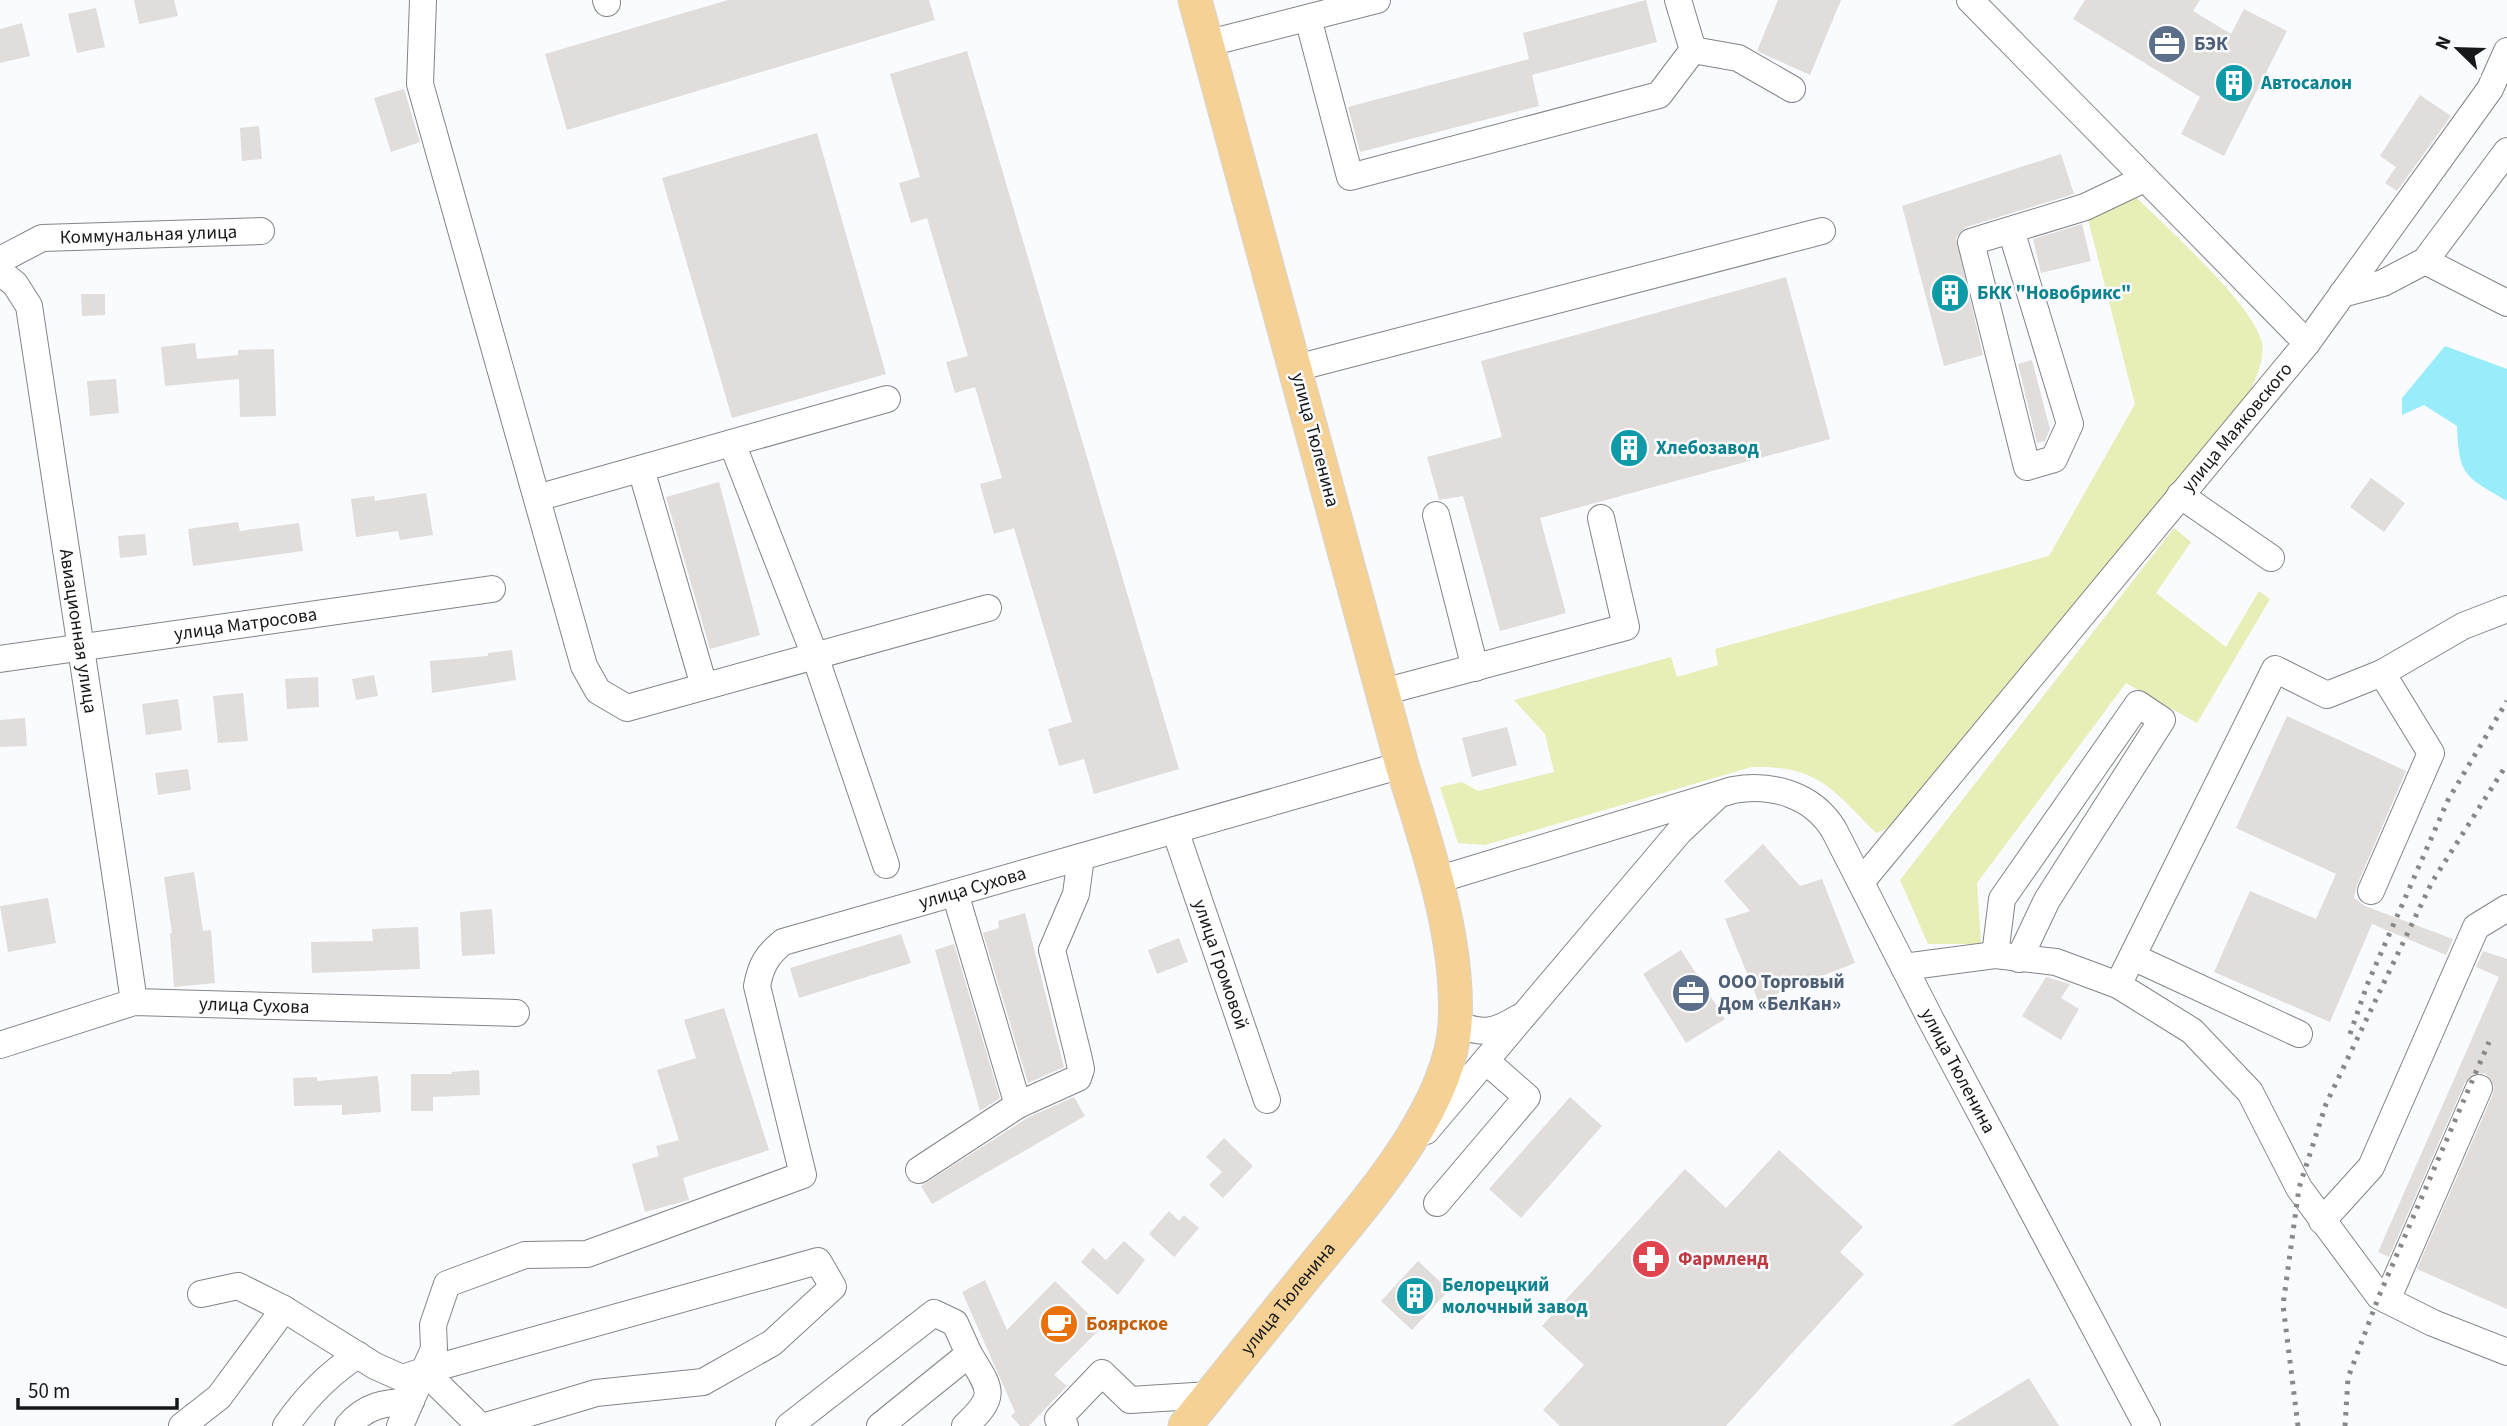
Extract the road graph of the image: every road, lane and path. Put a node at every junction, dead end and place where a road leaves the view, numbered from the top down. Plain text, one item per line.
1 (423, 0) edge
2 (1195, 0) edge
3 (1377, 0) edge
4 (1678, 0) edge
5 (1970, 0) edge
6 (1308, 18) junction
7 (1209, 43) junction
8 (1693, 50) junction
9 (2507, 51) edge
10 (1792, 89) dead end
11 (2507, 151) edge
12 (2144, 179) junction
13 (2011, 230) junction
14 (261, 231) dead end
15 (1822, 231) dead end
16 (0, 260) edge
17 (2425, 261) junction
18 (0, 272) edge
19 (2342, 294) junction
20 (2507, 303) edge
21 (2307, 342) junction
22 (1296, 368) junction
23 (887, 399) dead end
24 (732, 443) junction
25 (641, 469) junction
26 (2180, 495) junction
27 (537, 498) junction
28 (1436, 515) dead end
29 (1601, 518) dead end
30 (2271, 558) dead end
31 (492, 589) dead end
32 (988, 608) dead end
33 (2507, 609) edge
34 (79, 650) junction
35 (815, 656) junction
36 (0, 659) edge
37 (1475, 668) junction
38 (2382, 673) junction
39 (704, 686) junction
40 (1383, 692) junction
41 (1402, 765) junction
42 (1719, 794) junction
43 (1175, 830) junction
44 (1082, 856) junction
45 (886, 865) dead end
46 (1437, 880) junction
47 (1861, 882) junction
48 (2371, 891) dead end
49 (955, 893) junction
50 (2506, 911) edge
51 (2007, 957) junction
52 (2133, 957) junction
53 (1904, 967) junction
54 (2119, 985) junction
55 (134, 1002) junction
56 (1530, 1012) junction
57 (516, 1013) dead end
58 (1455, 1024) junction
59 (2299, 1034) dead end
60 (0, 1045) edge
61 (1486, 1062) junction
62 (2479, 1088) dead end
63 (1266, 1100) dead end
64 (1018, 1105) junction
65 (919, 1170) dead end
66 (1393, 1170) junction
67 (1437, 1203) dead end
68 (2322, 1221) junction
69 (201, 1294) dead end
70 (2387, 1300) junction
71 (284, 1310) junction
72 (2507, 1352) edge
73 (969, 1354) junction
74 (358, 1356) junction
75 (424, 1371) junction
76 (1210, 1395) junction
77 (411, 1401) junction
78 (182, 1426) edge
79 (286, 1426) edge
80 (348, 1426) edge
81 (400, 1426) edge
82 (480, 1426) edge
83 (486, 1426) edge
84 (789, 1426) edge
85 (880, 1426) edge
86 (965, 1426) edge
87 (1065, 1426) edge
88 (1185, 1426) edge
89 (2147, 1426) edge

1 - 27 street
2 - 7 main road, улица Тюленина
3 - 6 street
4 - 8 street
5 - 12 street
6 - 7 street
6 - 8 street
7 - 22 main road, улица Тюленина
8 - 10 street
9 - 19 street, улица Маяковского
11 - 17 street
12 - 13 street
12 - 21 street
13 - 13 street
14 - 16 street, Коммунальная улица
15 - 22 street
17 - 19 street
17 - 20 street
18 - 34 street, Авиационная улица
19 - 21 street, улица Маяковского
21 - 26 street, улица Маяковского
22 - 40 main road, улица Тюленина
23 - 24 street
24 - 25 street
24 - 35 street
25 - 27 street
25 - 39 street
26 - 30 street
26 - 47 street, улица Маяковского
27 - 39 street
28 - 37 street
29 - 37 street
31 - 34 street, улица Матросова
32 - 35 street
33 - 38 street
34 - 36 street, улица Матросова
34 - 55 street, Авиационная улица
35 - 39 street
35 - 45 street
37 - 40 street
38 - 48 street
38 - 52 street
40 - 41 main road, улица Тюленина
41 - 43 street, улица Сухова
41 - 46 main road, улица Тюленина
42 - 46 street, улица Тюленина
42 - 47 street, улица Тюленина
42 - 56 street, улица Тюленина
43 - 44 street, улица Сухова
43 - 63 street, улица Громовой
44 - 49 street, улица Сухова
44 - 64 street
46 - 58 main road, улица Тюленина
47 - 53 street, улица Тюленина
49 - 64 street
49 - 75 street, улица Сухова
50 - 68 street
51 - 51 street
51 - 53 street
51 - 54 street
52 - 54 street
52 - 59 street
53 - 89 street, улица Тюленина
54 - 68 street
55 - 57 street, улица Сухова
55 - 60 street, улица Сухова
56 - 58 street
56 - 61 street, улица Тюленина
58 - 66 main road, улица Тюленина
61 - 66 street, улица Тюленина
61 - 67 street
62 - 70 street
64 - 65 street
66 - 76 main road, улица Тюленина
68 - 70 street
69 - 71 street
70 - 72 street
71 - 74 street
71 - 78 street
73 - 84 street
73 - 85 street
73 - 86 street
74 - 75 street
74 - 79 street
75 - 77 street
75 - 82 street
75 - 83 street
76 - 87 street
76 - 88 main road, улица Тюленина
77 - 80 street
77 - 81 street

